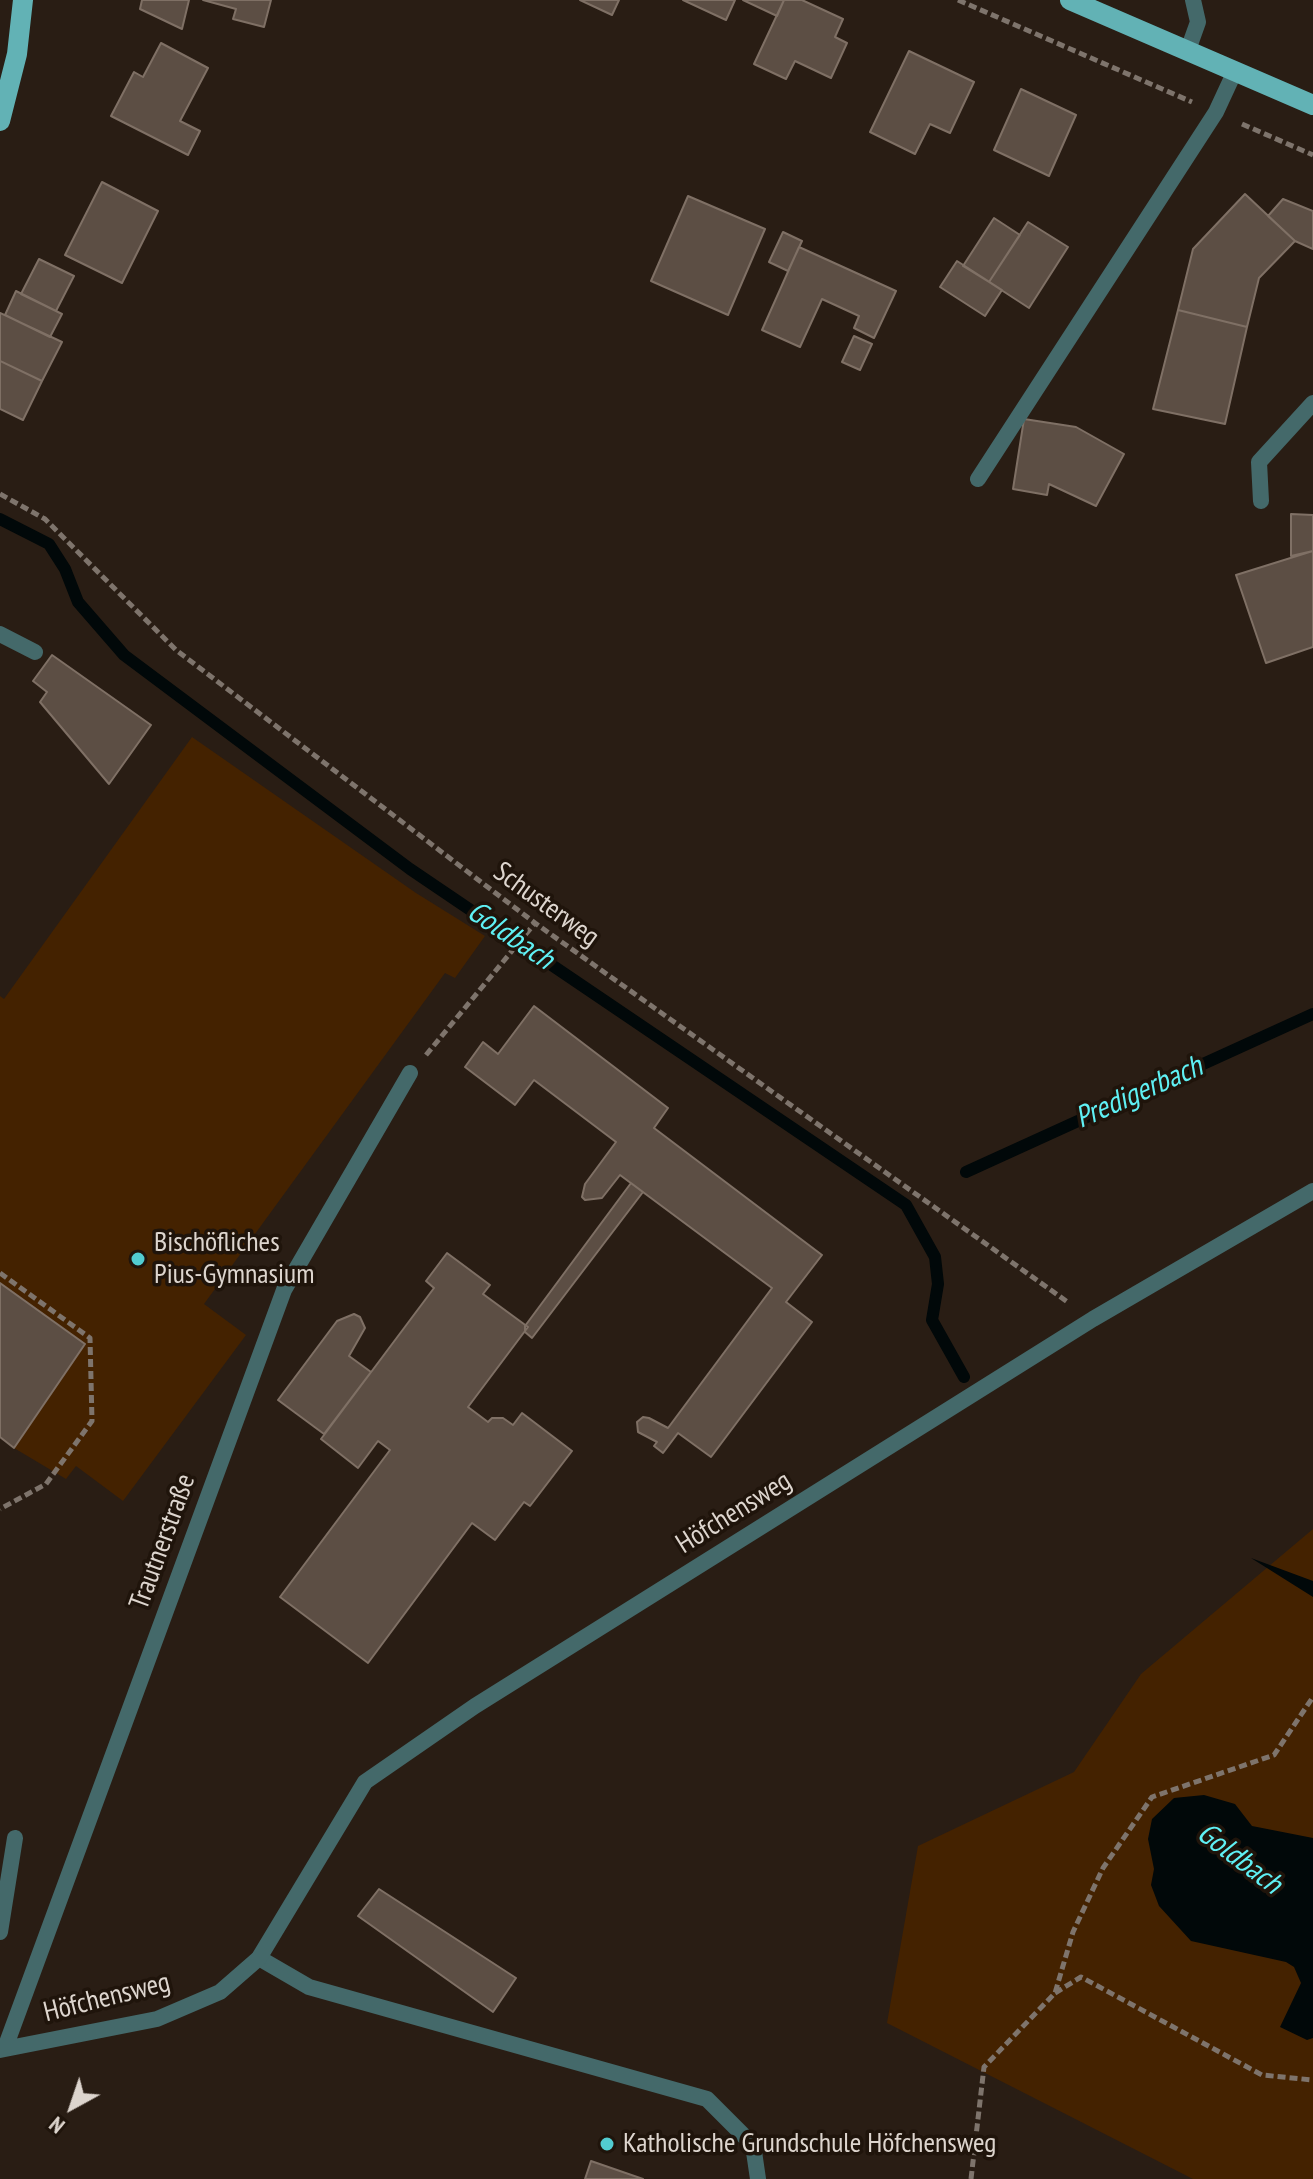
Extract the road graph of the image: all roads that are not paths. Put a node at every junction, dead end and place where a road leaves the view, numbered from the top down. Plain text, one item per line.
1 (23, 0) edge
2 (1070, 0) edge
3 (1193, 0) edge
4 (1188, 50) junction
5 (1235, 71) junction
6 (1313, 105) edge
7 (0, 121) edge
8 (1313, 403) edge
9 (978, 479) dead end
10 (1261, 501) dead end
11 (0, 634) edge
12 (35, 652) dead end
13 (410, 1073) road end
14 (1313, 1191) edge
15 (15, 1838) dead end
16 (0, 1932) edge
17 (259, 1958) junction
18 (3, 2049) edge
19 (758, 2179) edge

1 - 7 main road
2 - 4 main road
3 - 4 street
4 - 5 main road
5 - 6 main road
5 - 9 street
8 - 10 street
11 - 12 street
13 - 18 street, Trautnerstraße
14 - 17 street, Höfchensweg
15 - 16 street
17 - 18 street, Höfchensweg
17 - 19 street

